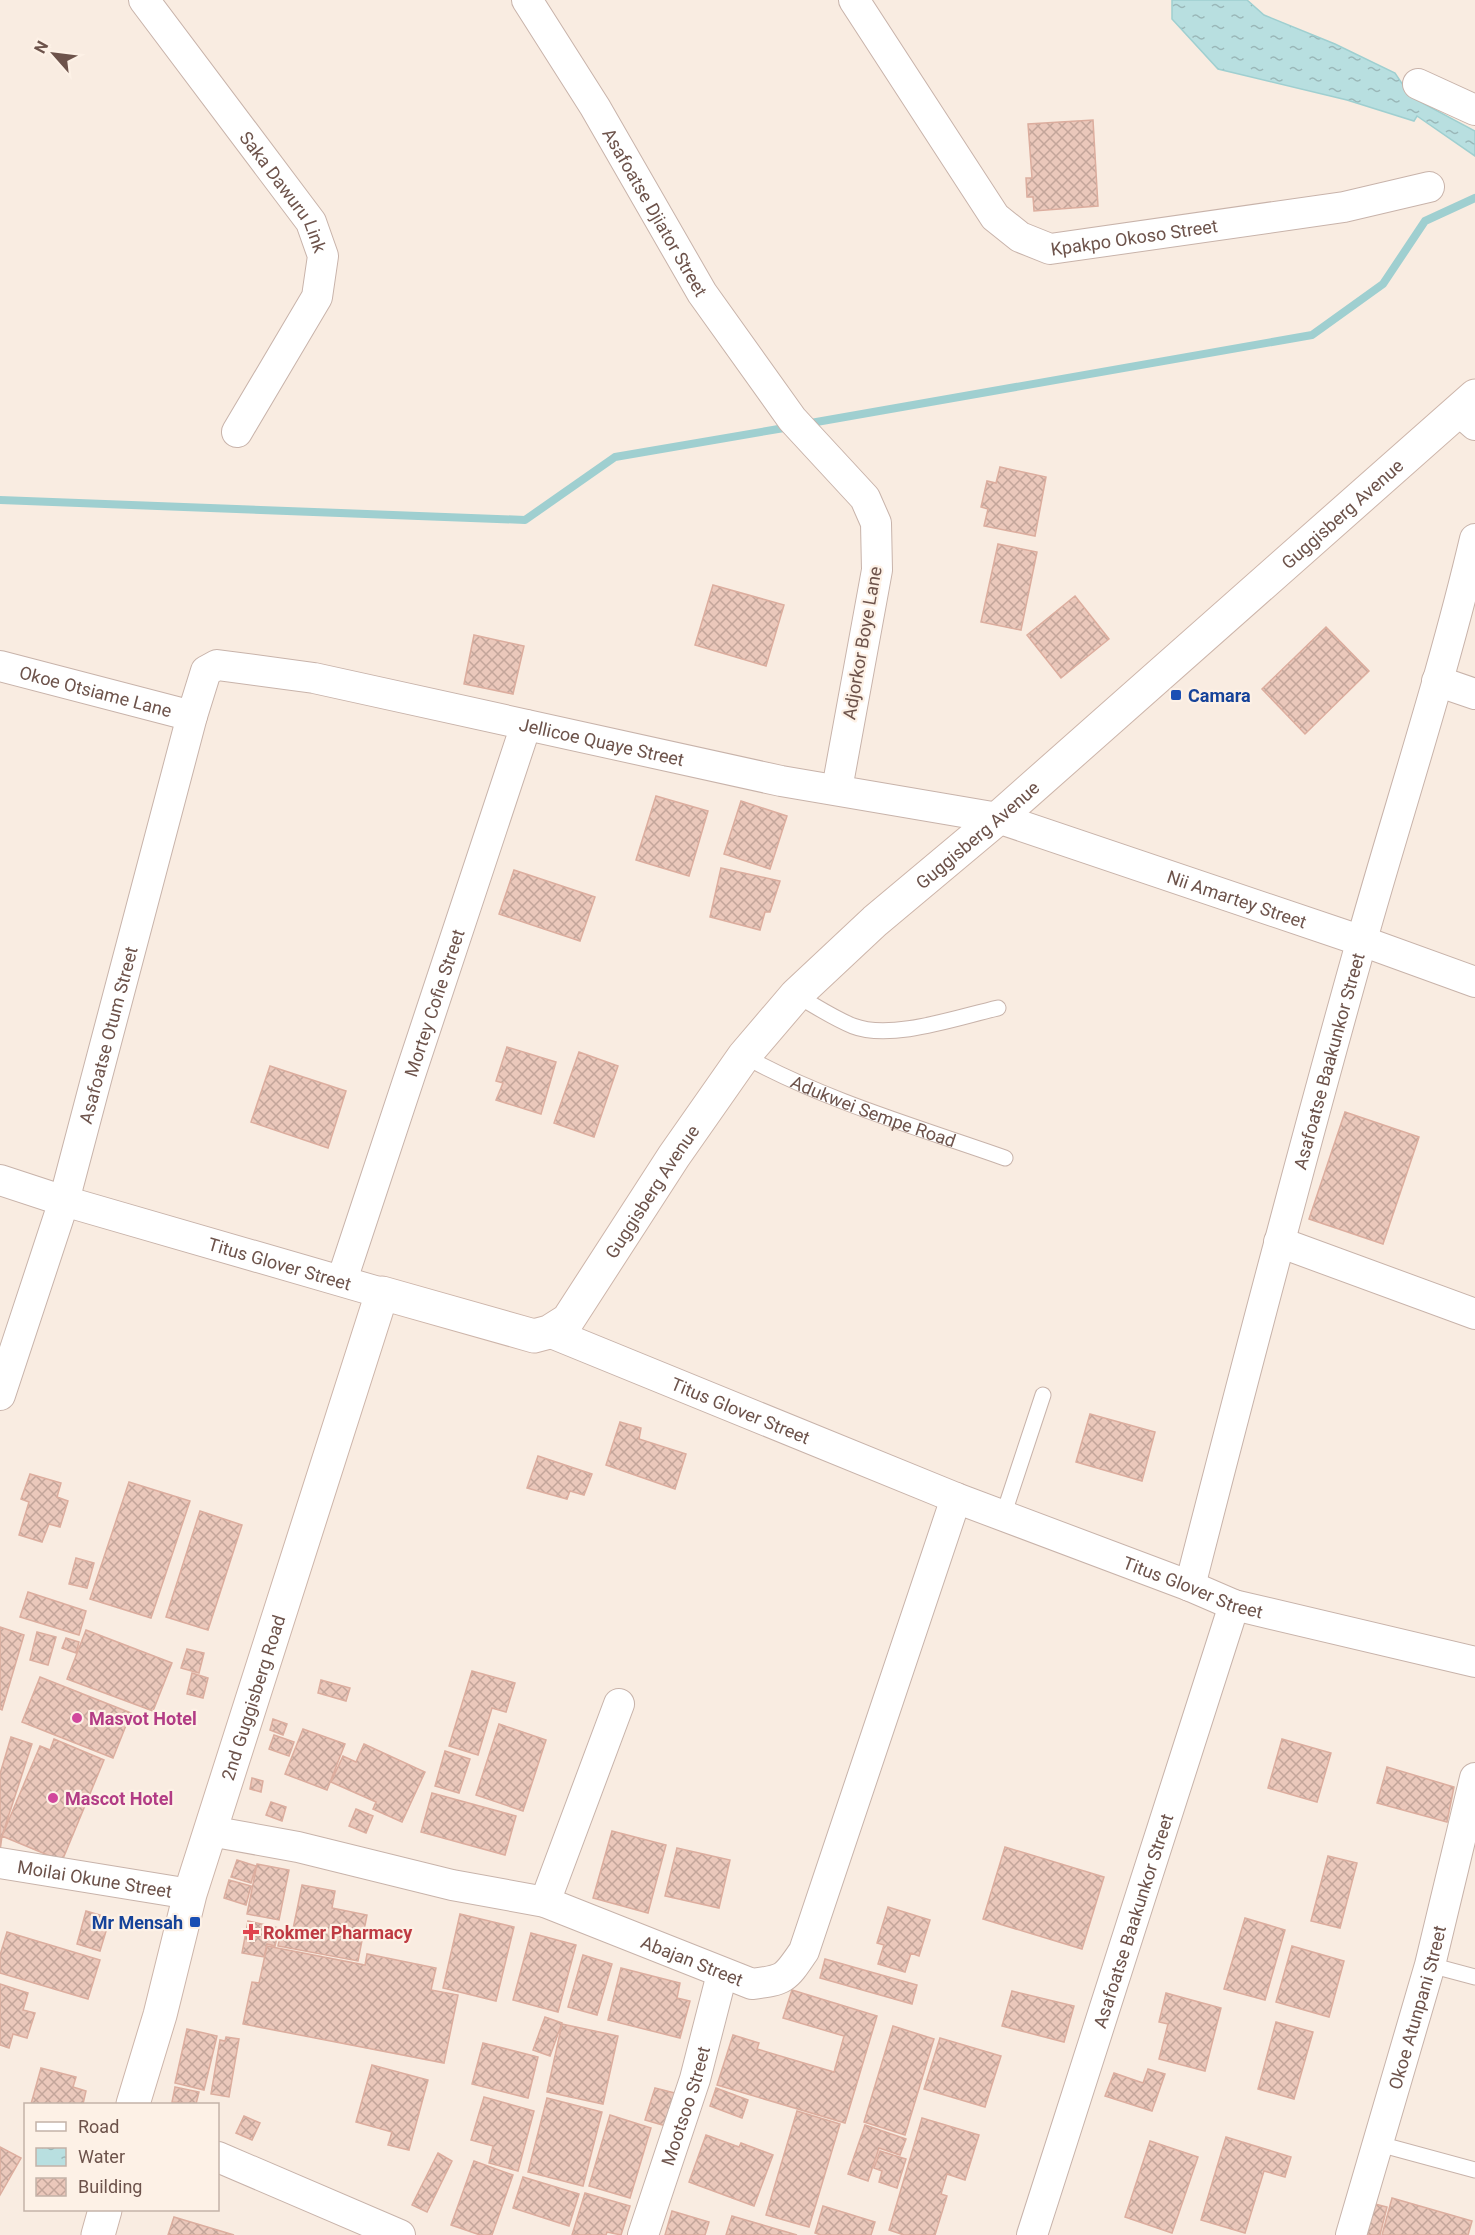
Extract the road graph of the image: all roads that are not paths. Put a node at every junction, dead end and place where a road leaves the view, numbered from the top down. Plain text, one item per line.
1 (144, 0) edge
2 (528, 0) edge
3 (854, 0) edge
4 (1419, 84) dead end
5 (1475, 110) edge
6 (1429, 186) dead end
7 (1470, 411) edge
8 (792, 419) joint
9 (237, 432) dead end
10 (1475, 539) edge
11 (0, 666) edge
12 (206, 671) joint
13 (1437, 681) junction
14 (1475, 694) edge
15 (192, 716) junction
16 (526, 725) junction
17 (837, 789) junction
18 (998, 818) junction
19 (1362, 941) junction
20 (1475, 982) edge
21 (796, 995) junction
22 (998, 1008) dead end
23 (744, 1056) junction
24 (1005, 1158) dead end
25 (0, 1180) edge
26 (64, 1201) junction
27 (1279, 1242) junction
28 (342, 1280) junction
29 (382, 1293) junction
30 (1475, 1314) edge
31 (549, 1332) junction
32 (0, 1395) edge
33 (1043, 1395) dead end
34 (956, 1498) junction
35 (1003, 1516) junction
36 (1190, 1586) junction
37 (1234, 1605) junction
38 (1475, 1662) edge
39 (619, 1704) dead end
40 (1475, 1778) edge
41 (210, 1831) junction
42 (0, 1863) edge
43 (190, 1894) junction
44 (545, 1902) junction
45 (1430, 1965) junction
46 (722, 1974) junction
47 (1475, 1977) edge
48 (133, 2103) edge
49 (1379, 2144) junction
50 (219, 2157) edge
51 (1475, 2169) edge
52 (105, 2211) edge
53 (98, 2235) edge
54 (400, 2235) edge
55 (643, 2235) edge
56 (1032, 2235) edge
57 (1351, 2235) edge

1 - 9 street, Saka Dawuru Link
2 - 8 street, Asafoatse Djiator Street
3 - 6 street, Kpakpo Okoso Street
4 - 5 street
7 - 18 main road, Guggisberg Avenue
8 - 17 street, Adjorkor Boye Lane
10 - 13 street, Asafoatse Baakunkor Street
11 - 15 street, Okoe Otsiame Lane
12 - 15 street, Asafoatse Otum Street
12 - 16 street, Jellicoe Quaye Street
13 - 14 street
13 - 19 street, Asafoatse Baakunkor Street
15 - 26 street, Asafoatse Otum Street
16 - 17 street, Jellicoe Quaye Street
16 - 28 street, Mortey Cofie Street
17 - 18 street, Jellicoe Quaye Street
18 - 19 street, Nii Amartey Street
18 - 21 main road, Guggisberg Avenue
19 - 20 street, Nii Amartey Street
19 - 27 street, Asafoatse Baakunkor Street
21 - 22 lane
21 - 23 main road, Guggisberg Avenue
23 - 24 lane, Adukwei Sempe Road
23 - 31 main road, Guggisberg Avenue
25 - 26 street, Titus Glover Street
26 - 28 street, Titus Glover Street
26 - 32 street, Asafoatse Otum Street
27 - 30 street
27 - 36 street, Asafoatse Baakunkor Street
28 - 29 street, Titus Glover Street
29 - 31 main road, Titus Glover Street
29 - 41 main road, 2nd Guggisberg Road
31 - 34 street, Titus Glover Street
33 - 35 lane
34 - 35 street, Titus Glover Street
34 - 46 street, Abajan Street
35 - 36 street, Titus Glover Street
36 - 37 street, Titus Glover Street
37 - 38 street, Titus Glover Street
37 - 56 street, Asafoatse Baakunkor Street
39 - 44 street
40 - 45 street, Okoe Atunpani Street
41 - 43 main road, 2nd Guggisberg Road
41 - 44 street, Abajan Street
42 - 43 street, Moilai Okune Street
43 - 48 main road, 2nd Guggisberg Road
44 - 46 street, Abajan Street
45 - 47 lane
45 - 49 street, Okoe Atunpani Street
46 - 55 street, Mootsoo Street
49 - 51 lane
49 - 57 street, Okoe Atunpani Street
50 - 54 street
52 - 53 main road

